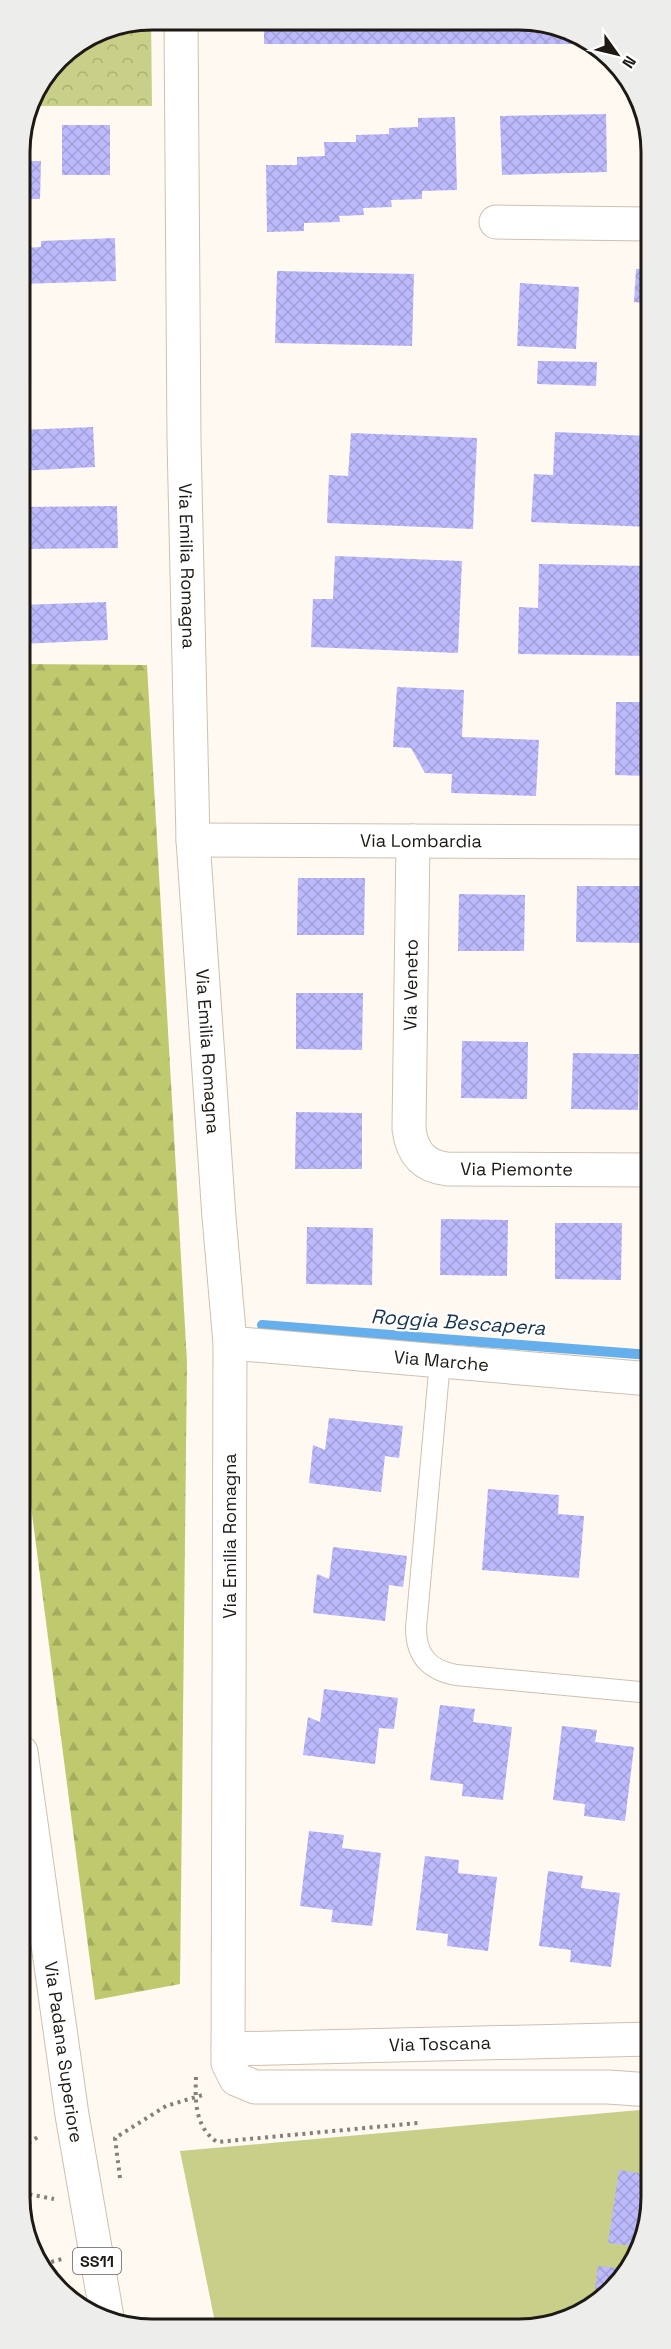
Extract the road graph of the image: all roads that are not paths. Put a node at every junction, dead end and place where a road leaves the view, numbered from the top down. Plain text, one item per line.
1 (181, 30) edge
2 (496, 222) dead end
3 (641, 224) edge
4 (193, 840) junction
5 (413, 841) junction
6 (641, 842) edge
7 (409, 1129) joint
8 (641, 1170) edge
9 (230, 1343) junction
10 (440, 1361) junction
11 (641, 1378) edge
12 (641, 1692) edge
13 (30, 1816) edge
14 (641, 2040) edge
15 (232, 2064) junction
16 (641, 2089) edge
17 (106, 2310) edge

1 - 4 street, Via Emilia Romagna
2 - 3 street
4 - 5 street, Via Lombardia
4 - 9 street, Via Emilia Romagna
5 - 6 street, Via Lombardia
5 - 7 street, Via Veneto
7 - 8 street, Via Piemonte
9 - 10 street, Via Marche
9 - 15 street, Via Emilia Romagna
10 - 11 street, Via Marche
10 - 12 lane
13 - 17 street, Via Padana Superiore / SS11
14 - 15 street, Via Toscana
15 - 16 street

